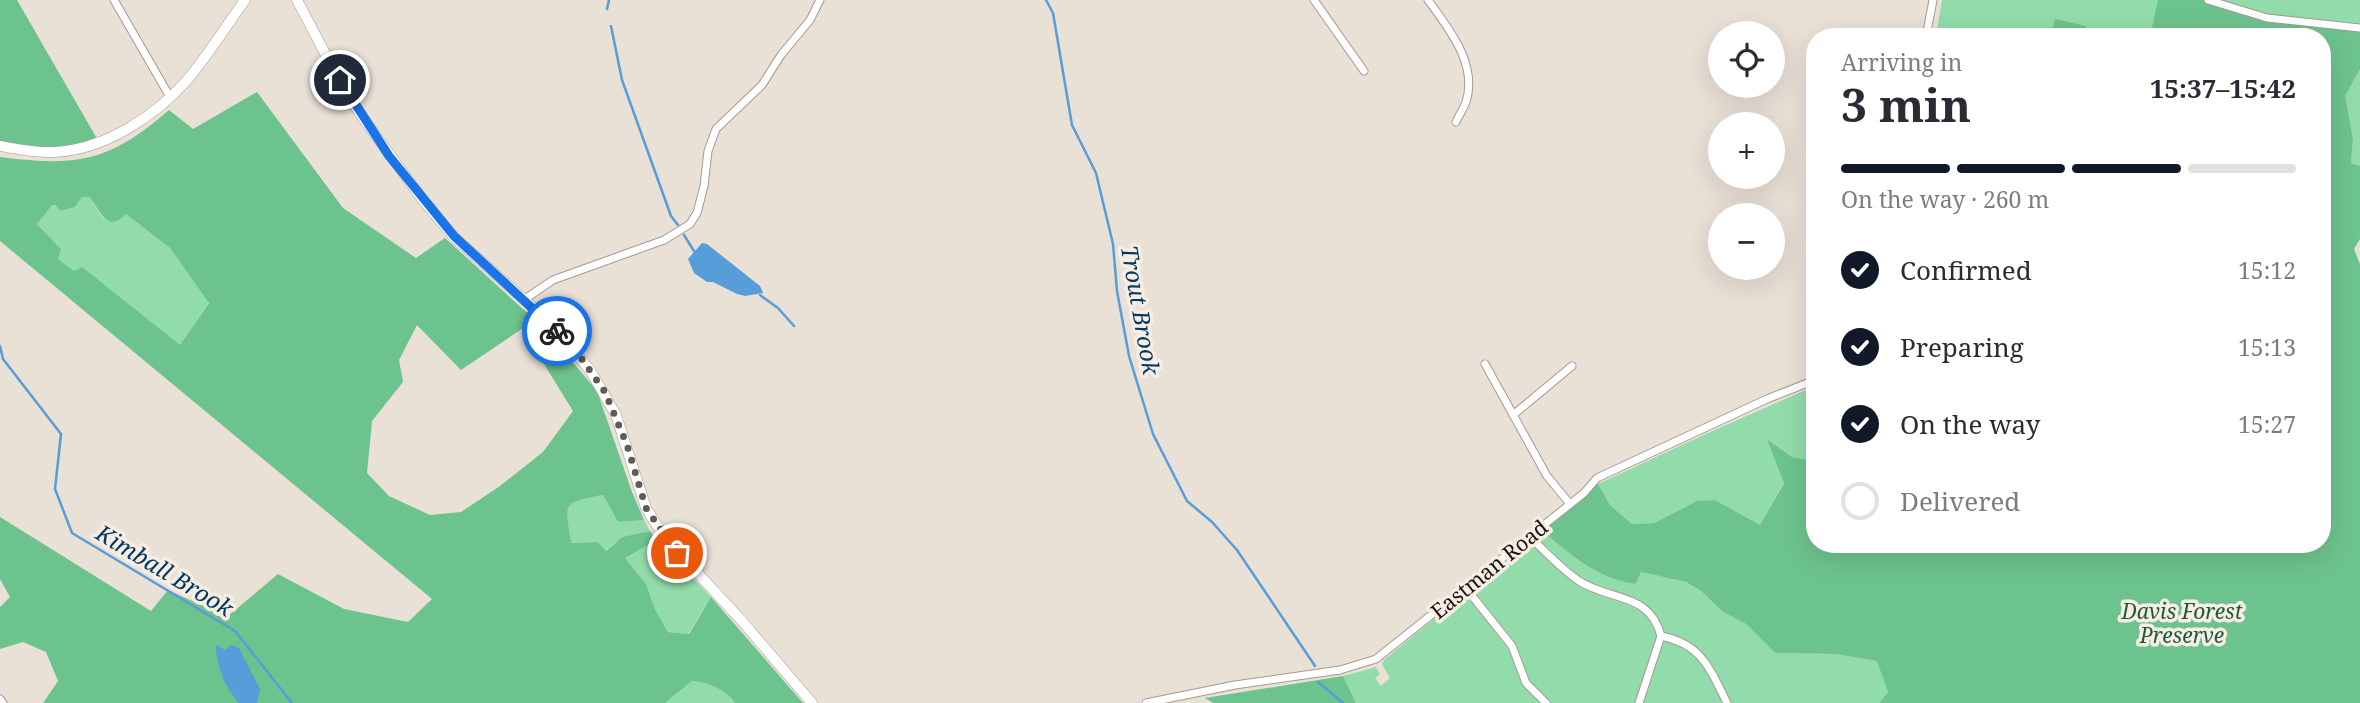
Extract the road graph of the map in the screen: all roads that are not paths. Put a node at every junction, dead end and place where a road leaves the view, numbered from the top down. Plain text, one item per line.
1 (114, 0) edge
2 (245, 0) edge
3 (297, 0) edge
4 (820, 0) edge
5 (1314, 0) edge
6 (1428, 0) edge
7 (1933, 0) edge
8 (2208, 0) edge
9 (2360, 27) edge
10 (1928, 28) edge
11 (1364, 71) dead end
12 (170, 97) junction
13 (1456, 122) dead end
14 (0, 146) edge
15 (525, 299) junction
16 (1485, 365) dead end
17 (1572, 366) dead end
18 (1806, 384) edge
19 (1513, 415) junction
20 (1570, 504) junction
21 (1530, 537) junction
22 (1465, 587) junction
23 (1661, 636) junction
24 (812, 703) edge
25 (1146, 703) edge
26 (1546, 703) edge
27 (1639, 703) edge
28 (1727, 703) edge

1 - 12 street
2 - 12 street
3 - 15 street
4 - 15 street
5 - 11 street
6 - 13 street
7 - 10 street
8 - 9 street
12 - 14 street
15 - 24 street
16 - 19 street
17 - 19 street
18 - 20 street, Eastman Road
19 - 20 street
20 - 21 street, Eastman Road
21 - 22 street, Eastman Road
21 - 23 street
22 - 25 street, Eastman Road
22 - 26 street
23 - 27 street
23 - 28 street

